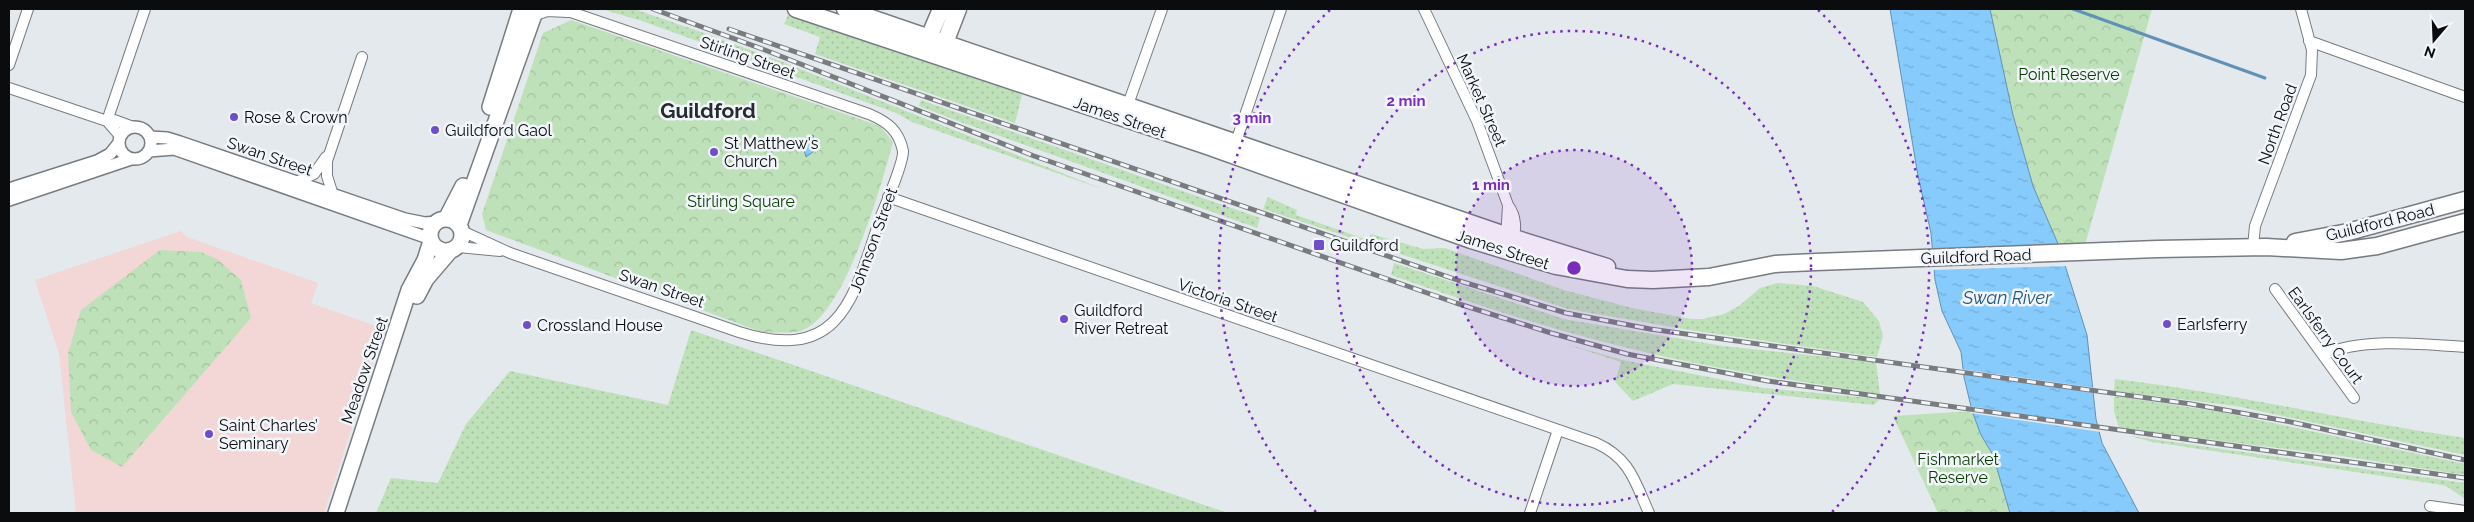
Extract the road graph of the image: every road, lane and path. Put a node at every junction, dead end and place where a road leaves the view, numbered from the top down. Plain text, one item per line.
1 (28, 9) edge
2 (145, 9) edge
3 (796, 9) edge
4 (844, 9) edge
5 (941, 9) edge
6 (958, 9) edge
7 (1162, 9) edge
8 (1281, 9) edge
9 (1424, 9) edge
10 (2300, 9) edge
11 (566, 10) edge
12 (530, 11) edge
13 (2310, 41) junction
14 (926, 45) junction
15 (942, 50) junction
16 (362, 57) dead end
17 (9, 65) edge
18 (9, 88) edge
19 (2465, 97) edge
20 (1126, 111) junction
21 (107, 121) junction
22 (133, 127) junction
23 (150, 137) junction
24 (119, 140) junction
25 (1236, 142) junction
26 (902, 149) joint
27 (330, 150) junction
28 (149, 151) junction
29 (131, 159) junction
30 (1249, 160) junction
31 (296, 182) junction
32 (9, 190) edge
33 (333, 194) junction
34 (1396, 197) junction
35 (888, 198) junction
36 (9, 200) edge
37 (2465, 200) edge
38 (2465, 222) edge
39 (451, 224) junction
40 (1452, 232) junction
41 (431, 240) junction
42 (1508, 243) junction
43 (2259, 247) junction
44 (454, 249) junction
45 (510, 253) junction
46 (1688, 278) joint
47 (2275, 289) dead end
48 (804, 339) joint
49 (2465, 347) edge
50 (2323, 355) junction
51 (2354, 398) dead end
52 (1558, 430) junction
53 (2430, 506) dead end
54 (2465, 511) edge
55 (336, 513) edge
56 (344, 513) edge
57 (1530, 513) edge
58 (1649, 513) edge

1 - 17 street
2 - 21 street
3 - 14 highway, James Street
4 - 14 highway, James Street
5 - 14 highway
6 - 15 highway
7 - 20 street
8 - 25 street
9 - 42 street, Market Street
10 - 13 street, North Road
11 - 12 street, Stirling Street
11 - 26 street, Stirling Street
12 - 39 main road
13 - 19 street
13 - 43 street, North Road
14 - 15 highway, James Street
15 - 20 highway, James Street
16 - 27 street
18 - 21 street
20 - 25 highway, James Street
20 - 30 highway, James Street
21 - 22 street
21 - 24 street
22 - 23 street
22 - 24 street
23 - 28 street
23 - 31 street, Swan Street
24 - 29 street
24 - 32 street
25 - 30 street
25 - 34 highway, James Street
26 - 35 street, Johnson Street
27 - 31 street
27 - 33 street
28 - 29 street
28 - 41 street, Swan Street
29 - 36 street
30 - 40 highway, James Street
31 - 33 street, Swan Street
33 - 39 street, Swan Street
34 - 40 highway
34 - 42 highway, James Street
35 - 48 street, Johnson Street
35 - 52 street, Victoria Street
37 - 43 highway, Guildford Road
38 - 43 highway, Guildford Road
39 - 41 main road
39 - 44 main road
39 - 45 street, Swan Street
40 - 42 highway, James Street
41 - 44 main road
41 - 55 main road, Meadow Street
42 - 46 highway, James Street
43 - 46 highway, Guildford Road
44 - 45 street, Swan Street
44 - 56 main road, Meadow Street
45 - 48 street, Swan Street
47 - 50 street, Earlsferry Court
49 - 50 street
50 - 51 street, Earlsferry Court
52 - 57 street
52 - 58 street
53 - 54 street

